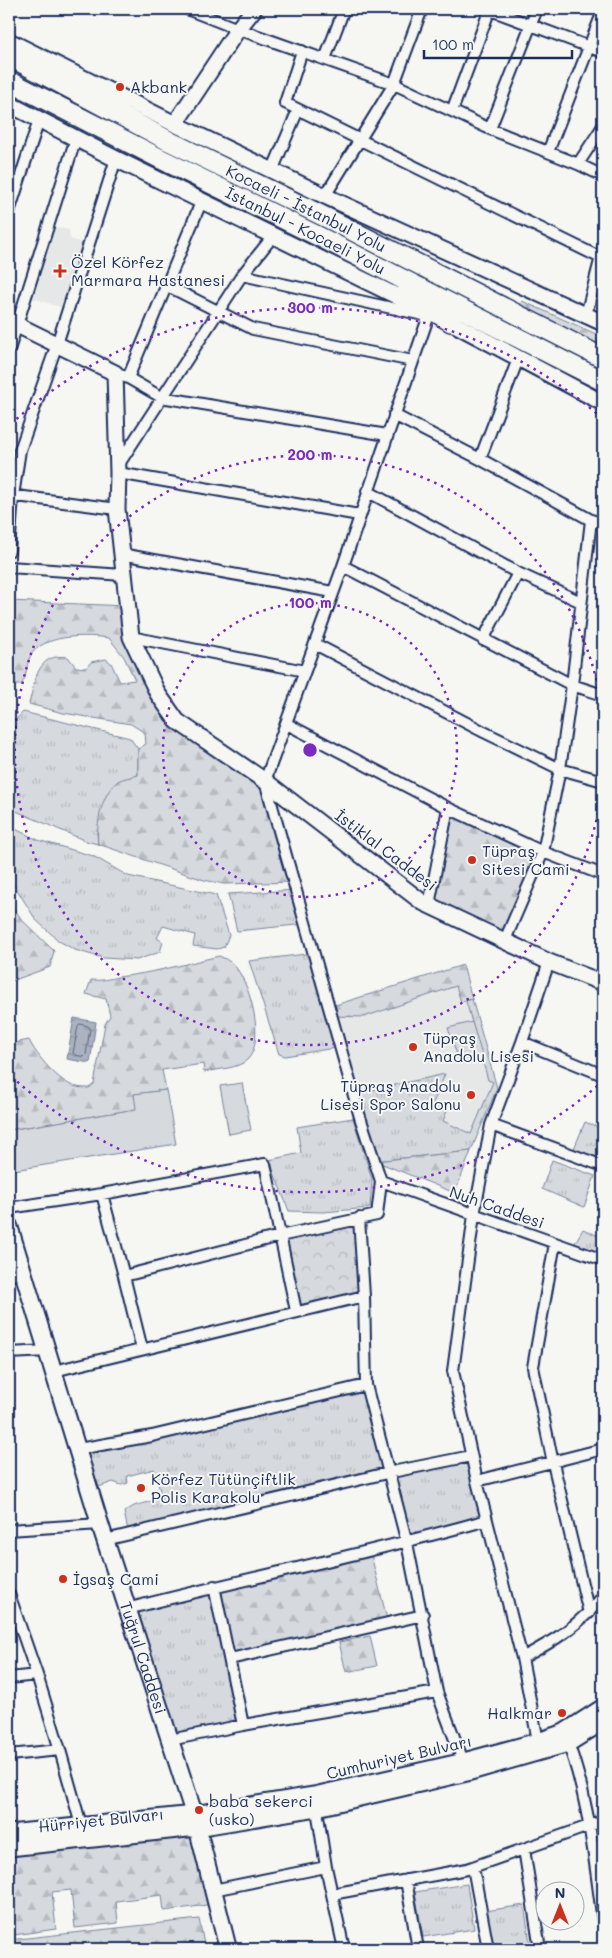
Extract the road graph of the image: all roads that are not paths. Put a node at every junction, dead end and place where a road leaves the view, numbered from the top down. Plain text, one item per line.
1 (187, 9) edge
2 (254, 9) edge
3 (344, 9) edge
4 (422, 9) edge
5 (489, 9) edge
6 (538, 9) edge
7 (603, 11) edge
8 (531, 25) junction
9 (238, 29) junction
10 (9, 41) edge
11 (590, 46) junction
12 (302, 51) junction
13 (603, 52) edge
14 (9, 56) edge
15 (325, 58) junction
16 (9, 81) edge
17 (394, 84) junction
18 (9, 104) edge
19 (298, 110) junction
20 (452, 111) junction
21 (39, 120) junction
22 (175, 124) junction
23 (603, 126) edge
24 (490, 129) junction
25 (76, 138) junction
26 (360, 141) junction
27 (548, 152) junction
28 (116, 159) junction
29 (578, 164) junction
30 (272, 170) junction
31 (603, 176) edge
32 (325, 196) junction
33 (202, 200) junction
34 (9, 212) edge
35 (274, 235) junction
36 (324, 239) junction
37 (602, 254) edge
38 (242, 275) junction
39 (166, 285) junction
40 (218, 312) junction
41 (429, 314) junction
42 (586, 315) junction
43 (451, 322) junction
44 (13, 323) edge
45 (603, 323) edge
46 (57, 344) junction
47 (9, 350) edge
48 (603, 358) edge
49 (518, 359) junction
50 (413, 360) junction
51 (121, 375) junction
52 (600, 380) edge
53 (162, 397) junction
54 (603, 403) edge
55 (394, 415) junction
56 (387, 435) junction
57 (9, 448) edge
58 (20, 450) junction
59 (480, 459) junction
60 (118, 469) junction
61 (367, 491) junction
62 (11, 496) edge
63 (117, 509) junction
64 (359, 515) junction
65 (590, 520) junction
66 (603, 524) edge
67 (9, 551) edge
68 (121, 554) junction
69 (343, 566) junction
70 (9, 567) edge
71 (518, 573) junction
72 (123, 575) junction
73 (333, 592) junction
74 (581, 602) junction
75 (131, 637) junction
76 (483, 640) junction
77 (315, 644) junction
78 (305, 671) junction
79 (572, 685) junction
80 (603, 694) edge
81 (287, 724) junction
82 (560, 769) junction
83 (265, 781) junction
84 (603, 781) edge
85 (448, 808) junction
86 (543, 852) junction
87 (603, 875) edge
88 (429, 905) junction
89 (505, 940) junction
90 (549, 962) junction
91 (603, 983) edge
92 (522, 1042) junction
93 (603, 1075) edge
94 (491, 1124) junction
95 (603, 1166) edge
96 (381, 1181) junction
97 (102, 1194) junction
98 (9, 1208) edge
99 (474, 1215) junction
100 (359, 1218) junction
101 (9, 1226) edge
102 (280, 1236) junction
103 (555, 1243) junction
104 (603, 1260) edge
105 (16, 1275) edge
106 (124, 1276) junction
107 (364, 1296) junction
108 (296, 1311) junction
109 (142, 1349) junction
110 (48, 1350) junction
111 (9, 1353) edge
112 (54, 1371) junction
113 (366, 1385) junction
114 (78, 1449) junction
115 (603, 1449) edge
116 (471, 1456) junction
117 (553, 1463) junction
118 (387, 1474) junction
119 (477, 1481) junction
120 (487, 1520) junction
121 (100, 1524) junction
122 (9, 1530) edge
123 (105, 1540) junction
124 (406, 1543) junction
125 (214, 1586) junction
126 (603, 1596) edge
127 (9, 1598) edge
128 (127, 1609) junction
129 (589, 1614) junction
130 (423, 1615) junction
131 (522, 1658) junction
132 (230, 1659) junction
133 (37, 1676) junction
134 (9, 1678) edge
135 (437, 1692) junction
136 (603, 1707) edge
137 (603, 1722) edge
138 (243, 1725) junction
139 (566, 1738) junction
140 (170, 1740) junction
141 (538, 1741) junction
142 (60, 1750) junction
143 (9, 1755) edge
144 (466, 1767) junction
145 (315, 1802) junction
146 (196, 1821) junction
147 (603, 1821) edge
148 (81, 1825) junction
149 (589, 1826) junction
150 (9, 1833) edge
151 (9, 1848) edge
152 (524, 1849) junction
153 (326, 1867) junction
154 (473, 1867) junction
155 (406, 1880) junction
156 (214, 1890) junction
157 (332, 1894) junction
158 (220, 1915) junction
159 (603, 1922) edge
160 (228, 1949) edge
161 (234, 1949) edge
162 (344, 1949) edge
163 (418, 1949) edge
164 (488, 1949) edge
165 (540, 1949) edge

1 - 9 street
2 - 9 main road
3 - 15 street
4 - 17 street
5 - 8 street
5 - 20 street
6 - 8 street
7 - 11 street
8 - 11 street
8 - 24 street
9 - 12 street
9 - 22 main road
10 - 22 main road
11 - 13 street
11 - 27 street
12 - 15 street
12 - 19 street
14 - 48 highway, Kocaeli - İstanbul Yolu
15 - 17 street
16 - 36 highway, İstanbul - Kocaeli Yolu
17 - 20 street
17 - 26 street
18 - 21 main road
19 - 26 street
19 - 30 street
20 - 24 street
21 - 25 main road
21 - 34 street
22 - 30 main road
23 - 29 street
24 - 27 street
25 - 28 main road
25 - 44 street
26 - 32 street
26 - 37 street
27 - 29 street
28 - 33 main road
28 - 46 street
29 - 31 street
30 - 32 main road
32 - 42 main road
33 - 35 main road
33 - 39 street
35 - 38 street
35 - 41 main road
36 - 43 highway
36 - 52 highway, İstanbul - Kocaeli Yolu
37 - 42 street
38 - 40 street
38 - 41 street
39 - 40 street
39 - 51 street
40 - 50 street
40 - 53 street
41 - 43 main road
41 - 50 street
42 - 45 main road
43 - 49 main road
44 - 46 main road
44 - 47 street
46 - 51 main road
46 - 58 street
49 - 54 main road
49 - 59 street
50 - 55 street
51 - 53 street
51 - 60 main road, İstiklal Caddesi
53 - 56 street
53 - 60 street
55 - 56 street
55 - 59 street
56 - 61 street
57 - 58 street
58 - 62 street
59 - 65 street
60 - 63 main road, İstiklal Caddesi
60 - 64 street
61 - 64 street
61 - 71 street
62 - 63 street
62 - 67 street
63 - 68 main road, İstiklal Caddesi
64 - 69 street
65 - 66 street
65 - 74 street
68 - 72 main road, İstiklal Caddesi
68 - 73 street
69 - 73 street
69 - 76 street
70 - 72 street
71 - 74 street
71 - 76 street
72 - 75 main road, İstiklal Caddesi
73 - 77 street
74 - 79 street
75 - 78 street
75 - 83 main road, İstiklal Caddesi
76 - 79 street
77 - 78 street
77 - 82 street
78 - 81 street
79 - 80 street
79 - 82 street
81 - 83 street
81 - 85 street
82 - 84 street
82 - 86 street
83 - 88 main road, İstiklal Caddesi
83 - 96 street
85 - 86 street
85 - 88 street
86 - 87 street
86 - 89 street
88 - 89 main road, İstiklal Caddesi
89 - 90 main road, İstiklal Caddesi
90 - 91 main road, İstiklal Caddesi
90 - 92 street
92 - 93 street
92 - 94 street
94 - 95 street
94 - 99 street
96 - 99 street, Nuh Caddesi
96 - 100 street
97 - 98 street
97 - 102 street
97 - 106 street
99 - 103 street, Nuh Caddesi
99 - 116 street
100 - 102 street
100 - 107 street
101 - 105 main road, Tuğrul Caddesi
102 - 106 street
102 - 108 street
103 - 104 street, Nuh Caddesi
103 - 117 street
105 - 110 main road, Tuğrul Caddesi
106 - 109 street
107 - 108 street
107 - 113 street
108 - 109 street
109 - 112 street
110 - 111 street
110 - 112 main road, Tuğrul Caddesi
112 - 114 main road, Tuğrul Caddesi
113 - 114 street
113 - 118 street
114 - 121 main road, Tuğrul Caddesi
115 - 117 street
116 - 118 street
116 - 119 street
117 - 119 street
117 - 129 street
118 - 123 street
118 - 124 street
119 - 120 street
120 - 124 street
120 - 131 street
121 - 122 street
121 - 123 main road, Tuğrul Caddesi
123 - 128 main road, Tuğrul Caddesi
124 - 125 street
124 - 130 street
125 - 128 street
125 - 132 street
126 - 129 street
127 - 133 street
128 - 140 main road, Tuğrul Caddesi
129 - 131 street
130 - 132 street
130 - 135 street
131 - 141 street
132 - 138 street
133 - 134 street
133 - 142 street
135 - 138 street
135 - 144 street
136 - 139 main road, Cumhuriyet Bulvarı
137 - 139 main road, Cumhuriyet Bulvarı
138 - 140 street
139 - 141 main road, Cumhuriyet Bulvarı
139 - 144 main road, Cumhuriyet Bulvarı
139 - 149 street
140 - 146 main road, Tuğrul Caddesi
141 - 144 main road, Cumhuriyet Bulvarı
142 - 143 street
142 - 148 street
144 - 145 main road, Cumhuriyet Bulvarı
145 - 146 main road, Cumhuriyet Bulvarı
145 - 153 street
146 - 148 main road, Hürriyet Bulvarı
146 - 151 main road, Hürriyet Bulvarı
146 - 156 main road, Tuğrul Caddesi
147 - 149 street
148 - 150 main road, Hürriyet Bulvarı
149 - 152 street
149 - 159 street
152 - 154 street
152 - 165 street
153 - 156 street
153 - 157 street
154 - 155 street
154 - 164 street
155 - 157 street
155 - 163 street
156 - 158 main road, Tuğrul Caddesi
157 - 162 street
158 - 160 main road, Tuğrul Caddesi
158 - 161 street

